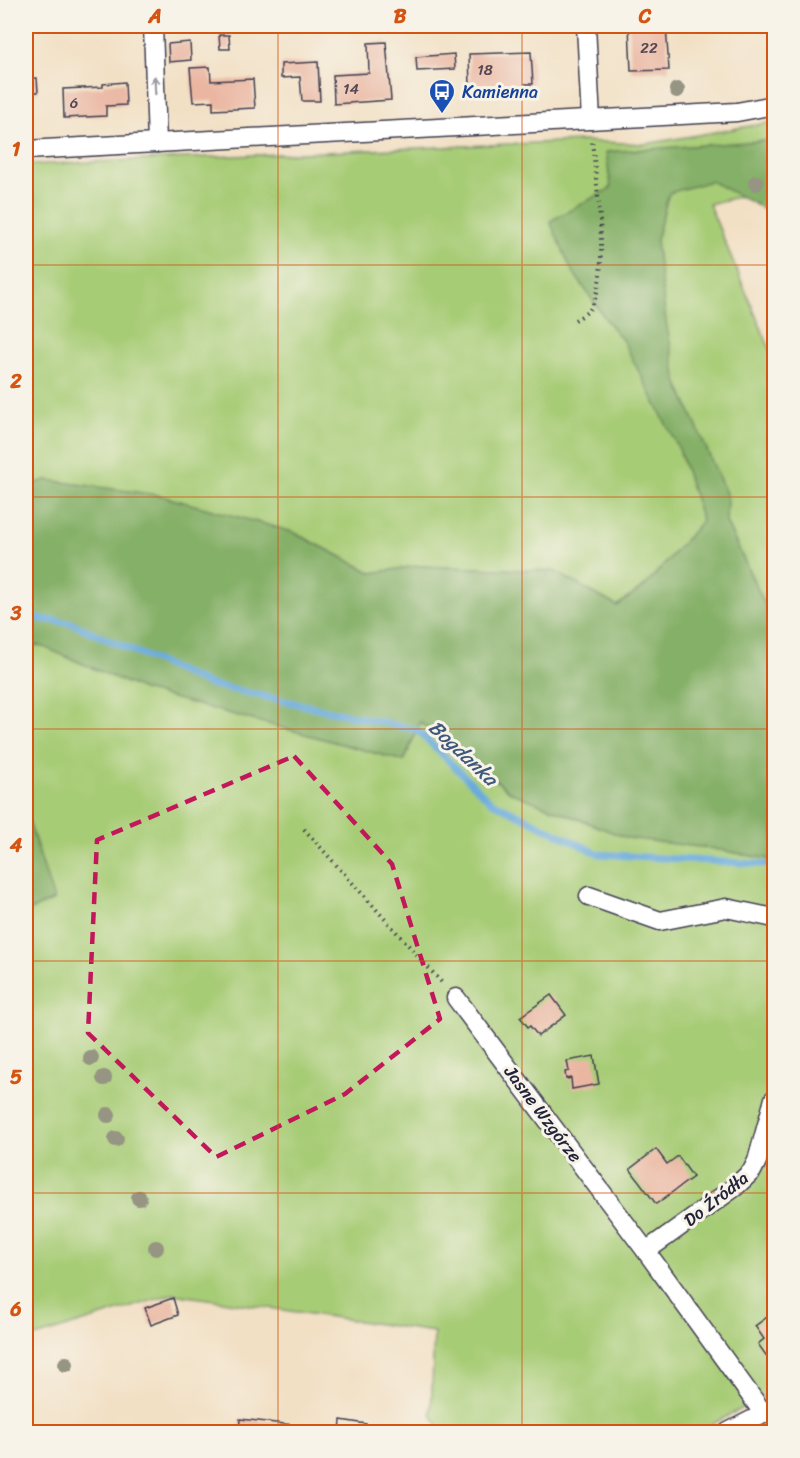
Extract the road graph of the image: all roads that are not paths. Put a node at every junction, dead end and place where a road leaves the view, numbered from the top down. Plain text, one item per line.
1 (153, 26) edge
2 (586, 26) edge
3 (774, 105) edge
4 (591, 120) junction
5 (157, 143) junction
6 (26, 150) edge
7 (589, 896) dead end
8 (774, 918) edge
9 (456, 998) road end
10 (774, 1099) edge
11 (646, 1251) junction
12 (769, 1411) edge
13 (728, 1432) edge

5 -> 1 street
2 - 4 street
3 - 4 street
4 - 5 street
5 - 6 street
7 - 8 street
9 - 11 street, Jasne Wzgórze
10 - 11 street, Do Źródła
11 - 12 street, Jasne Wzgórze
12 - 13 street

